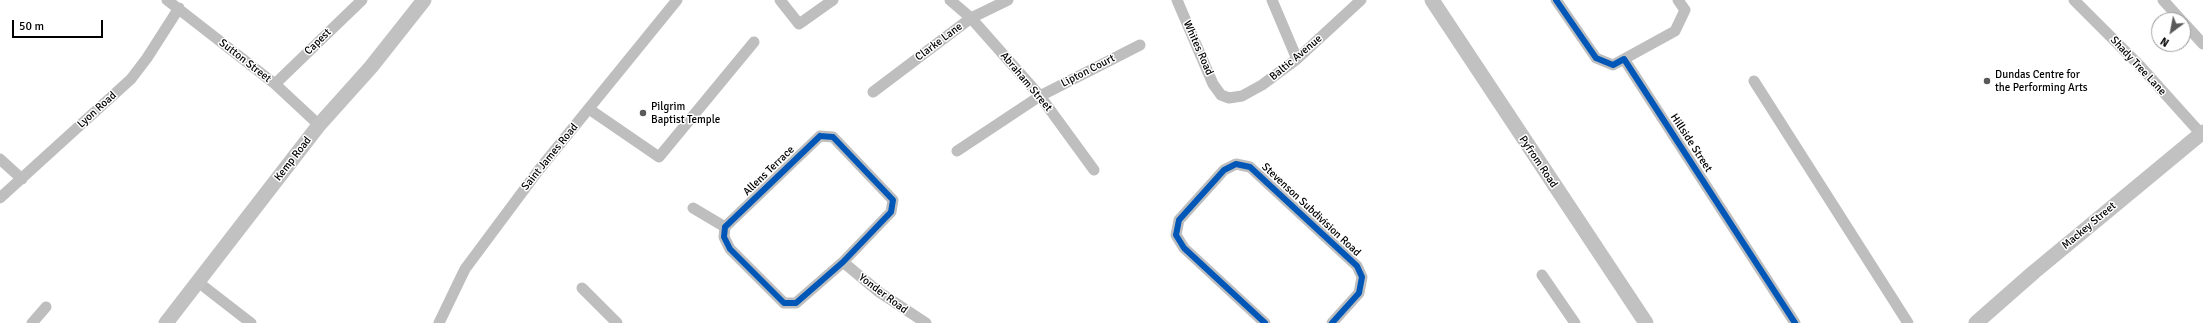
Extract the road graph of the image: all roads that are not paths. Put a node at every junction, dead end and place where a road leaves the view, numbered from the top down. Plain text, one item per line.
1 (167, 0) edge
2 (362, 0) edge
3 (424, 0) edge
4 (677, 0) edge
5 (780, 0) edge
6 (833, 0) edge
7 (950, 0) edge
8 (1008, 0) edge
9 (1176, 0) edge
10 (1272, 0) edge
11 (1361, 0) edge
12 (1432, 0) edge
13 (1556, 0) edge
14 (1678, 0) edge
15 (2074, 0) edge
16 (2163, 0) edge
17 (179, 8) junction
18 (2174, 12) edge
19 (971, 18) junction
20 (2191, 31) edge
21 (754, 42) dead end
22 (2203, 44) edge
23 (1140, 45) dead end
24 (1297, 59) junction
25 (1624, 59) junction
26 (1754, 81) dead end
27 (275, 84) junction
28 (873, 92) dead end
29 (1222, 95) joint
30 (1040, 96) junction
31 (589, 109) junction
32 (319, 125) junction
33 (2202, 134) edge
34 (957, 151) dead end
35 (0, 159) edge
36 (1094, 170) dead end
37 (22, 179) junction
38 (0, 198) edge
39 (694, 208) dead end
40 (725, 227) junction
41 (843, 262) junction
42 (1542, 275) dead end
43 (198, 282) junction
44 (582, 288) dead end
45 (46, 307) dead end
46 (32, 323) edge
47 (166, 323) edge
48 (252, 323) edge
49 (439, 323) edge
50 (617, 323) edge
51 (926, 323) edge
52 (1265, 323) edge
53 (1332, 323) edge
54 (1575, 323) edge
55 (1646, 323) edge
56 (1795, 323) edge
57 (1908, 323) edge
58 (1976, 323) edge

1 - 17 street, Sutton Street
2 - 27 street, Capest
3 - 32 street, Kemp Road
4 - 31 street, Saint James Road
5 - 6 street
7 - 19 street, Abraham Street
8 - 19 street, Clarke Lane
9 - 29 street, Whites Road
10 - 24 street
11 - 24 street, Baltic Avenue
12 - 55 street, Pyfrom Road
13 - 25 street
14 - 25 street
15 - 33 street, Shady Tree Lane
16 - 18 street
17 - 27 street, Sutton Street
17 - 37 street, Lyon Road
19 - 28 street, Clarke Lane
19 - 30 street, Abraham Street
20 - 22 street
21 - 31 street
23 - 30 street, Lipton Court
24 - 29 street, Baltic Avenue
25 - 56 street, Hillside Street
26 - 57 street
27 - 32 street, Sutton Street
30 - 34 street, Lipton Court
30 - 36 street, Abraham Street
31 - 49 street, Saint James Road
32 - 43 street, Kemp Road
33 - 58 street, Mackey Street
35 - 37 street
37 - 38 street, Lyon Road
39 - 40 street
40 - 41 street, Allens Terrace
40 - 41 street, Allens Terrace
41 - 51 street, Yonder Road
42 - 54 street
43 - 47 street, Kemp Road
43 - 48 street
44 - 50 street
45 - 46 street
52 - 53 street, Stevenson Subdivision Road

